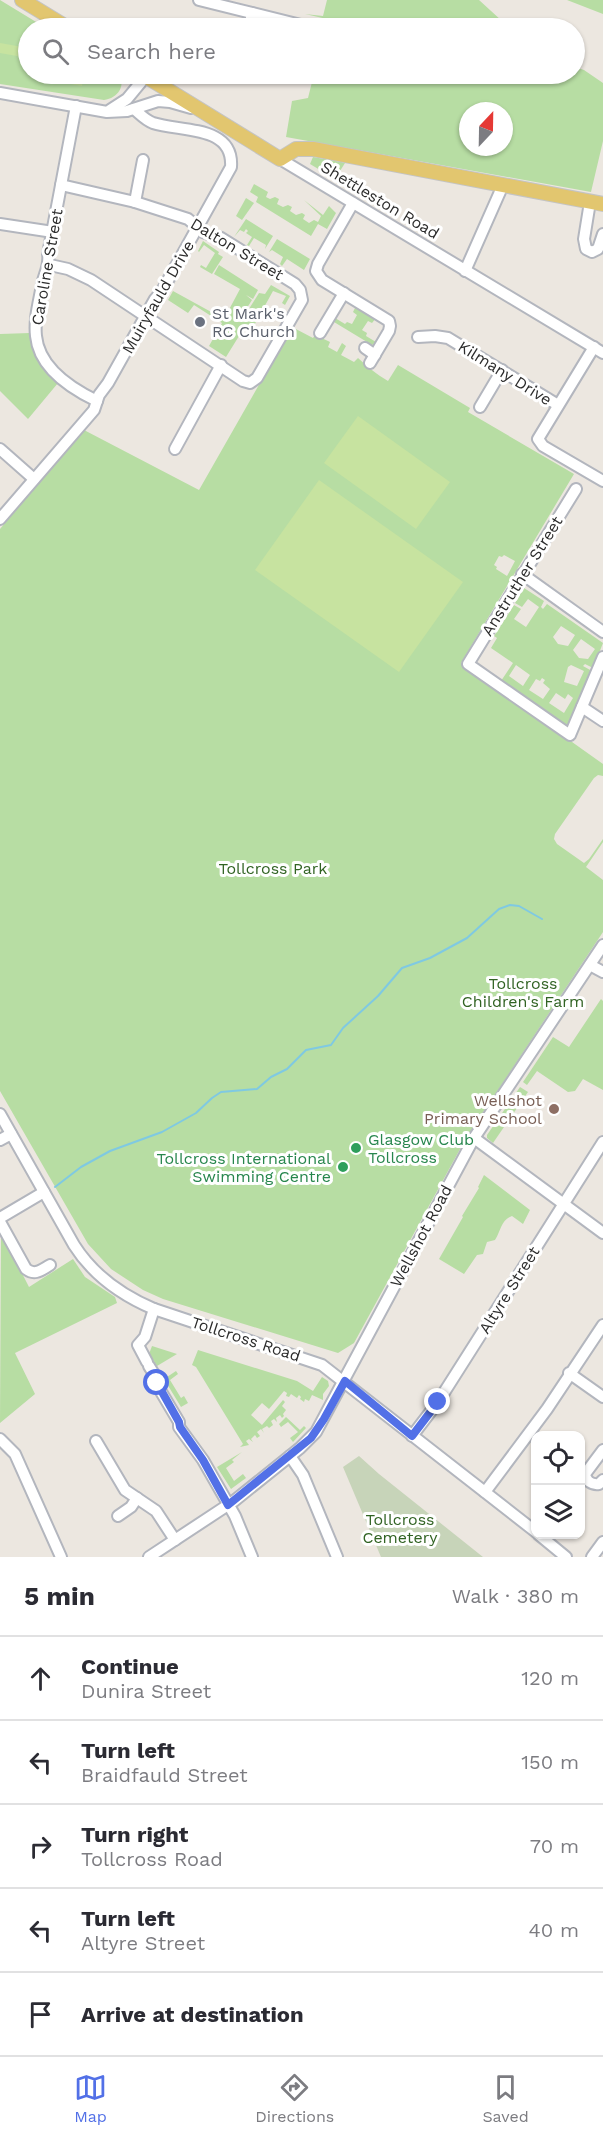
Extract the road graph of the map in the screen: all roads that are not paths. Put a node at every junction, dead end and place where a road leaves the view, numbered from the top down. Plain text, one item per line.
1 (22, 0) edge
2 (199, 0) edge
3 (252, 13) junction
4 (52, 18) edge
5 (251, 18) edge
6 (272, 18) edge
7 (138, 84) edge
8 (159, 84) edge
9 (0, 93) edge
10 (76, 106) junction
11 (134, 109) junction
12 (203, 111) junction
13 (107, 112) junction
14 (280, 159) junction
15 (143, 160) dead end
16 (61, 185) junction
17 (503, 185) junction
18 (135, 202) junction
19 (353, 202) junction
20 (597, 203) edge
21 (0, 224) edge
22 (198, 228) junction
23 (53, 232) junction
24 (603, 234) edge
25 (50, 265) junction
26 (465, 271) junction
27 (344, 293) junction
28 (147, 316) junction
29 (335, 331) dead end
30 (418, 337) dead end
31 (364, 348) dead end
32 (599, 350) edge
33 (221, 365) junction
34 (501, 370) junction
35 (97, 401) junction
36 (558, 405) junction
37 (480, 407) dead end
38 (0, 449) edge
39 (175, 449) dead end
40 (34, 478) junction
41 (603, 481) edge
42 (576, 489) dead end
43 (0, 519) edge
44 (522, 574) junction
45 (603, 632) edge
46 (603, 657) edge
47 (582, 707) junction
48 (603, 721) edge
49 (603, 945) edge
50 (590, 965) junction
51 (603, 972) edge
52 (0, 1114) edge
53 (11, 1134) junction
54 (474, 1138) junction
55 (0, 1140) edge
56 (603, 1142) edge
57 (44, 1192) junction
58 (563, 1204) junction
59 (0, 1220) edge
60 (603, 1233) edge
61 (50, 1265) dead end
62 (154, 1309) junction
63 (603, 1325) edge
64 (569, 1373) junction
65 (345, 1381) junction
66 (603, 1397) edge
67 (412, 1436) junction
68 (0, 1439) edge
69 (96, 1441) dead end
70 (603, 1451) edge
71 (290, 1456) junction
72 (603, 1480) edge
73 (485, 1492) junction
74 (137, 1498) junction
75 (228, 1505) junction
76 (118, 1516) dead end
77 (531, 1528) edge
78 (544, 1539) edge
79 (175, 1540) junction
80 (603, 1542) edge
81 (61, 1557) edge
82 (150, 1557) edge
83 (252, 1557) edge
84 (337, 1557) edge
85 (566, 1557) edge
86 (592, 1557) edge

1 - 4 main road
2 - 3 street
3 - 5 street
3 - 6 street
7 - 13 street
8 - 12 main road, Shettleston Road
9 - 10 street
10 - 13 street
10 - 16 street, Caroline Street
11 - 12 street
11 - 13 street
11 - 22 street, Muiryfauld Drive
12 - 14 main road, Shettleston Road
14 - 17 main road
14 - 19 street, Shettleston Road
15 - 18 street
16 - 18 street, Dalton Street
16 - 23 street, Caroline Street
17 - 20 main road
17 - 26 street
18 - 22 street, Dalton Street
19 - 26 street, Shettleston Road
19 - 27 street
20 - 24 street
21 - 23 street
22 - 28 street, Muiryfauld Drive
22 - 33 street, Dalton Street
23 - 25 street, Caroline Street
25 - 28 street
25 - 35 street, Caroline Street
26 - 32 street, Shettleston Road
27 - 29 street
27 - 31 street
28 - 33 street
28 - 35 street, Muiryfauld Drive
30 - 34 street, Kilmany Drive
32 - 36 street
33 - 39 street
34 - 36 street, Kilmany Drive
34 - 37 street
35 - 40 street, Muiryfauld Drive
36 - 41 street
38 - 40 street
40 - 43 street, Muiryfauld Drive
42 - 44 street, Anstruther Street
44 - 45 street
44 - 47 street, Anstruther Street
46 - 47 street
47 - 48 street
49 - 50 street, Wellshot Road
50 - 51 street
50 - 54 street, Wellshot Road
52 - 53 street, Tollcross Road
53 - 55 street
53 - 57 street, Tollcross Road
54 - 58 street
54 - 65 street, Wellshot Road
56 - 58 street, Altyre Street
57 - 59 street
57 - 62 street, Tollcross Road
58 - 60 street
58 - 67 street, Altyre Street
59 - 61 street
62 - 65 street, Tollcross Road
62 - 75 street
63 - 64 street
64 - 66 street
64 - 73 street
65 - 67 street, Tollcross Road
65 - 71 street, Wellshot Road
67 - 73 street, Tollcross Road
68 - 81 street
69 - 74 street
70 - 72 street
71 - 75 street, Wellshot Road
71 - 84 street
73 - 77 street, Tollcross Road
74 - 76 street
74 - 79 street
75 - 79 street, Wellshot Road
75 - 83 street
78 - 85 street, Tollcross Road
79 - 82 street, Wellshot Road
80 - 86 street

